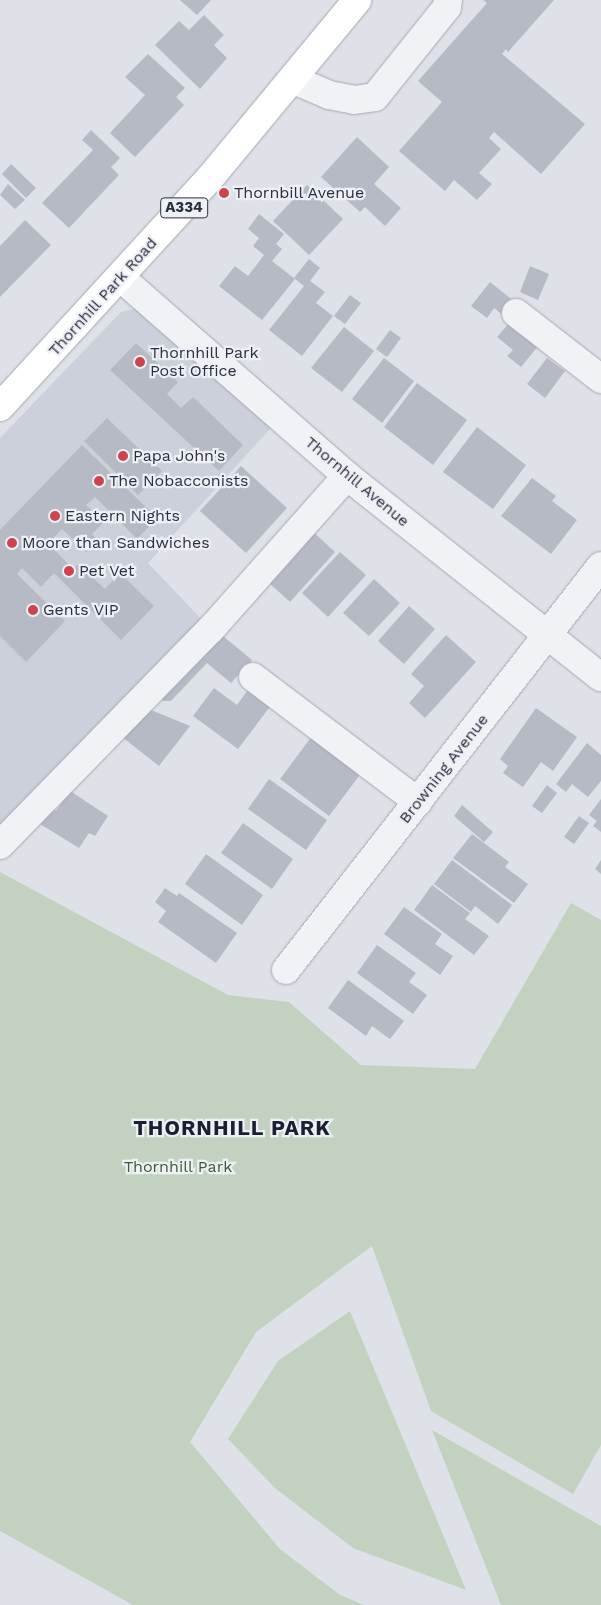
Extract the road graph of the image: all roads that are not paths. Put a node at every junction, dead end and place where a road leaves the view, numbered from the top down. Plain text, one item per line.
1 (357, 0) edge
2 (448, 0) edge
3 (294, 80) junction
4 (121, 278) junction
5 (516, 313) dead end
6 (601, 379) edge
7 (3, 398) edge
8 (347, 476) junction
9 (601, 566) edge
10 (547, 635) junction
11 (253, 677) dead end
12 (601, 677) edge
13 (418, 802) junction
14 (0, 845) edge
15 (286, 970) dead end

1 - 3 main road, Thornhill Park Road / A334
2 - 3 street
3 - 4 main road, Thornhill Park Road / A334
4 - 7 main road, Thornhill Park Road / A334
4 - 8 street, Thornhill Avenue
5 - 6 street
8 - 10 street, Thornhill Avenue
8 - 14 street
9 - 10 street, Browning Avenue
10 - 12 street, Thornhill Avenue
10 - 13 street, Browning Avenue
11 - 13 street
13 - 15 street, Browning Avenue

